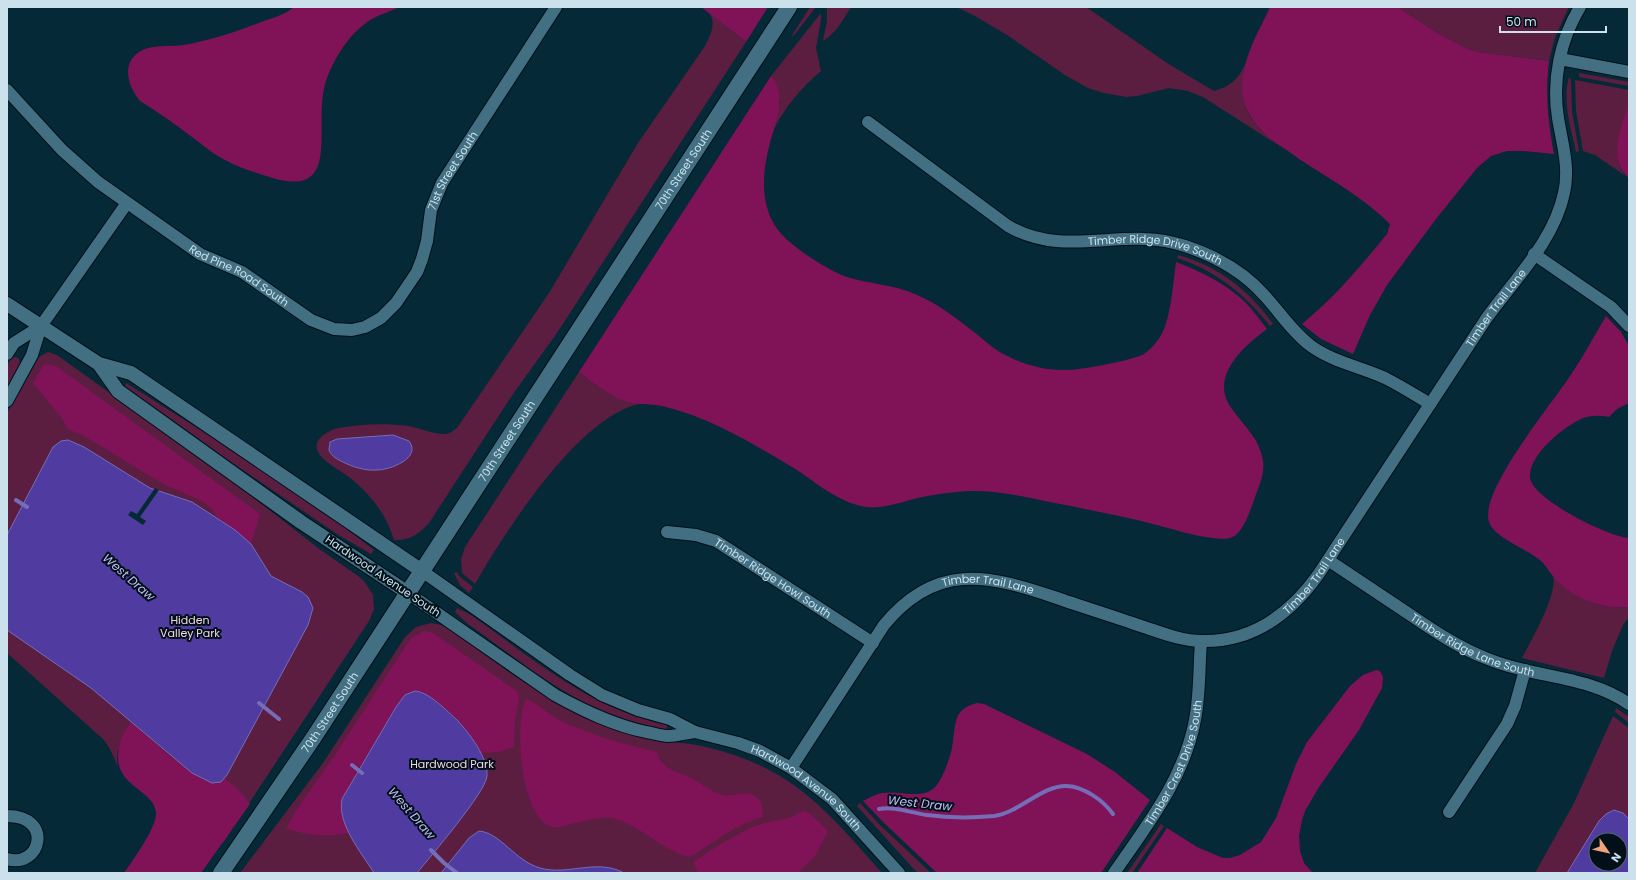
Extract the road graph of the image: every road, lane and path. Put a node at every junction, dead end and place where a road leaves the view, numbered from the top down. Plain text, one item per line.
1 (556, 7) edge
2 (789, 7) edge
3 (1580, 7) edge
4 (1560, 59) junction
5 (1629, 72) edge
6 (7, 90) edge
7 (868, 122) dead end
8 (127, 203) junction
9 (1534, 254) junction
10 (7, 304) edge
11 (41, 326) junction
12 (1629, 326) edge
13 (357, 329) joint
14 (7, 354) edge
15 (99, 364) junction
16 (7, 401) edge
17 (1430, 404) junction
18 (667, 532) dead end
19 (1328, 560) junction
20 (422, 571) junction
21 (408, 592) junction
22 (1201, 641) junction
23 (873, 643) junction
24 (1525, 670) junction
25 (1629, 704) edge
26 (695, 732) junction
27 (791, 768) junction
28 (1450, 812) dead end
29 (7, 816) edge
30 (7, 859) edge
31 (221, 873) edge
32 (899, 873) edge
33 (1114, 873) edge

1 - 13 street, 71st Street South
2 - 20 main road, 70th Street South
3 - 4 street, Timber Trail Lane
4 - 5 street
4 - 9 street, Timber Trail Lane
6 - 8 street, Red Pine Road South
7 - 17 street, Timber Ridge Drive South
8 - 11 street
8 - 13 street, Red Pine Road South
9 - 12 street
9 - 17 street, Timber Trail Lane
10 - 11 street, Hardwood Avenue South
11 - 14 street
11 - 15 street, Hardwood Avenue South
11 - 16 street
15 - 20 street, Hardwood Avenue South
15 - 21 street, Hardwood Avenue South
17 - 19 street, Timber Trail Lane
18 - 23 street, Timber Ridge Howl South
19 - 22 street, Timber Trail Lane
19 - 24 street, Timber Ridge Lane South
20 - 21 main road, 70th Street South
20 - 26 street, Hardwood Avenue South
21 - 26 street, Hardwood Avenue South
21 - 31 main road, 70th Street South
22 - 23 street, Timber Trail Lane
22 - 33 street, Timber Crest Drive South
23 - 27 street, Timber Trail Lane
24 - 25 street, Timber Ridge Lane South
24 - 28 street
26 - 27 street, Hardwood Avenue South
27 - 32 street, Hardwood Avenue South
29 - 30 street

